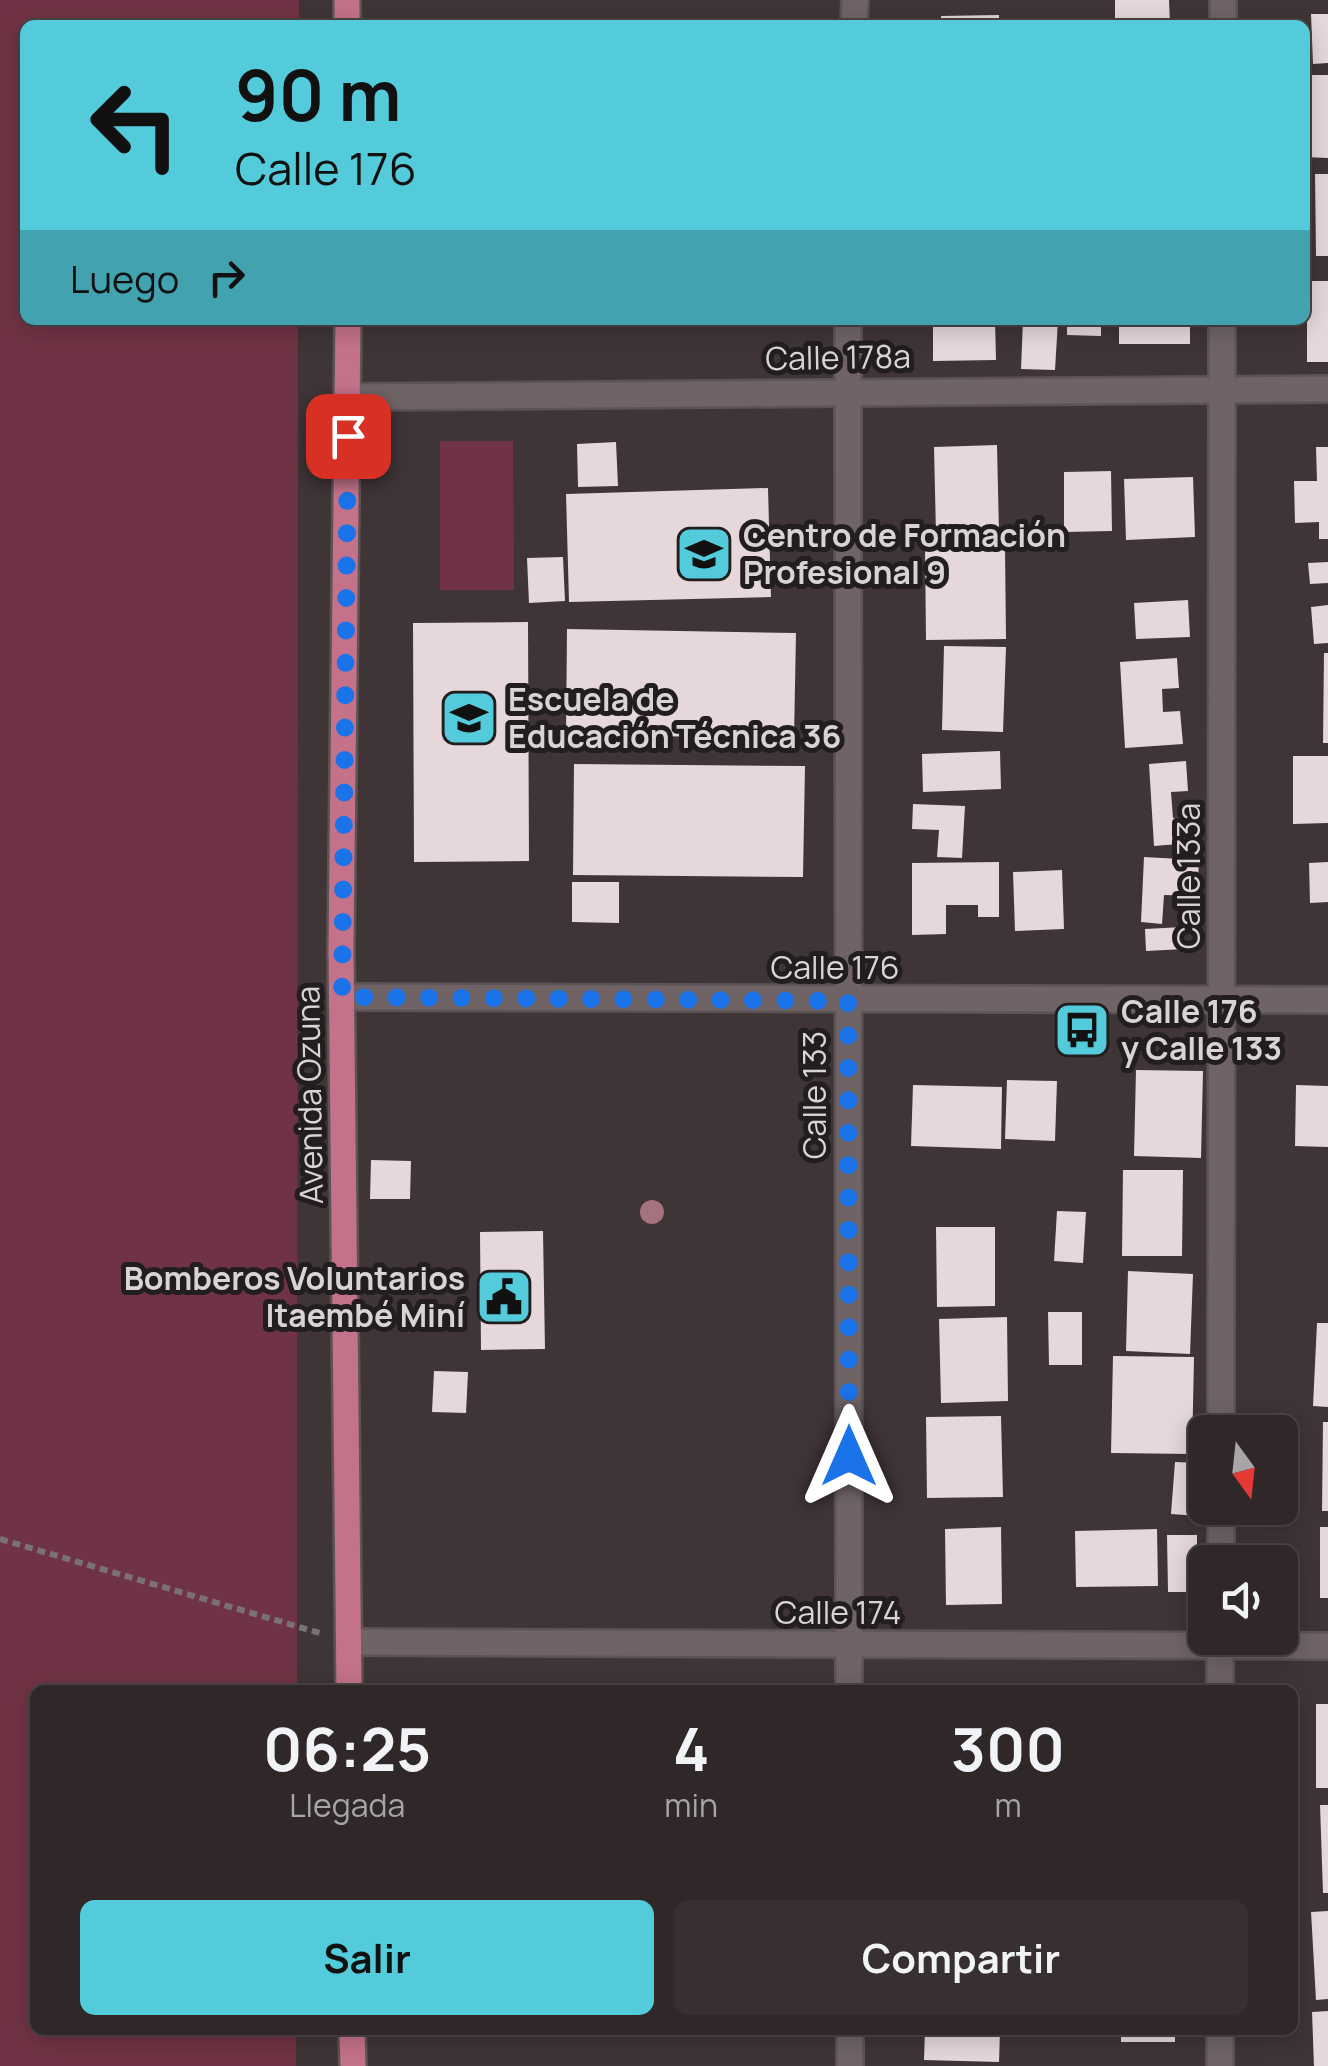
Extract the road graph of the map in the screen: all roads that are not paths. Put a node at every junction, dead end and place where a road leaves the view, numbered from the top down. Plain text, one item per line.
1 (348, 325) edge
2 (848, 325) edge
3 (1222, 325) edge
4 (1222, 389) junction
5 (1328, 389) edge
6 (846, 390) junction
7 (349, 398) junction
8 (342, 997) junction
9 (1222, 1000) junction
10 (1328, 1000) edge
11 (848, 1001) junction
12 (1221, 1415) edge
13 (349, 1642) junction
14 (1188, 1642) edge
15 (1298, 1645) edge
16 (849, 1646) junction
17 (1328, 1646) edge
18 (1220, 1655) edge
19 (349, 1685) edge
20 (849, 1685) edge
21 (1220, 1685) edge
22 (352, 2035) edge
23 (850, 2035) edge
24 (1220, 2035) edge
25 (352, 2066) edge
26 (850, 2066) edge
27 (1220, 2066) edge

1 - 7 main road, Avenida Ozuna
2 - 6 street, Calle 133
3 - 4 street, Calle 133a
4 - 5 street, Calle 178a
4 - 6 street, Calle 178a
4 - 9 street, Calle 133a
6 - 7 street, Calle 178a
6 - 11 street, Calle 133
7 - 8 main road, Avenida Ozuna
8 - 11 street, Calle 176
8 - 13 main road, Avenida Ozuna
9 - 10 street, Calle 176
9 - 11 street, Calle 176
9 - 12 street, Calle 133a
11 - 16 street, Calle 133
13 - 16 street, Calle 174
13 - 19 main road, Avenida Ozuna
14 - 16 street, Calle 174
15 - 17 street, Calle 174
16 - 20 street, Calle 133
18 - 21 street
22 - 25 main road
23 - 26 street
24 - 27 street

